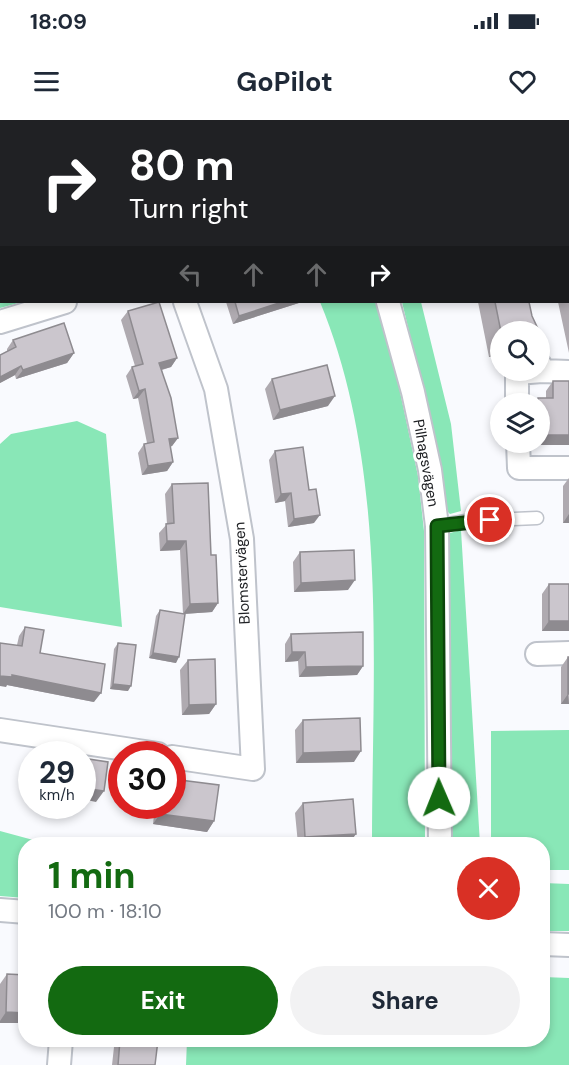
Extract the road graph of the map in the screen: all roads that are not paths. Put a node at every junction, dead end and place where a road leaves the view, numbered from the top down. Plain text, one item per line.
1 (62, 303) edge
2 (185, 303) edge
3 (388, 303) edge
4 (0, 322) edge
5 (550, 369) edge
6 (569, 372) edge
7 (518, 453) edge
8 (569, 468) edge
9 (537, 518) dead end
10 (437, 526) junction
11 (569, 653) edge
12 (537, 654) dead end
13 (0, 730) edge
14 (108, 746) edge
15 (186, 759) edge
16 (440, 837) edge
17 (0, 910) edge
18 (18, 911) edge
19 (550, 944) edge
20 (569, 945) edge
21 (60, 1047) edge
22 (59, 1065) edge

1 - 4 street
2 - 15 street, Blomstervägen
3 - 10 street, Pilhagsvägen
5 - 6 street
7 - 8 street
9 - 10 lane
10 - 16 street, Pilhagsvägen
11 - 12 street
13 - 14 street
17 - 18 street
19 - 20 street
21 - 22 street

